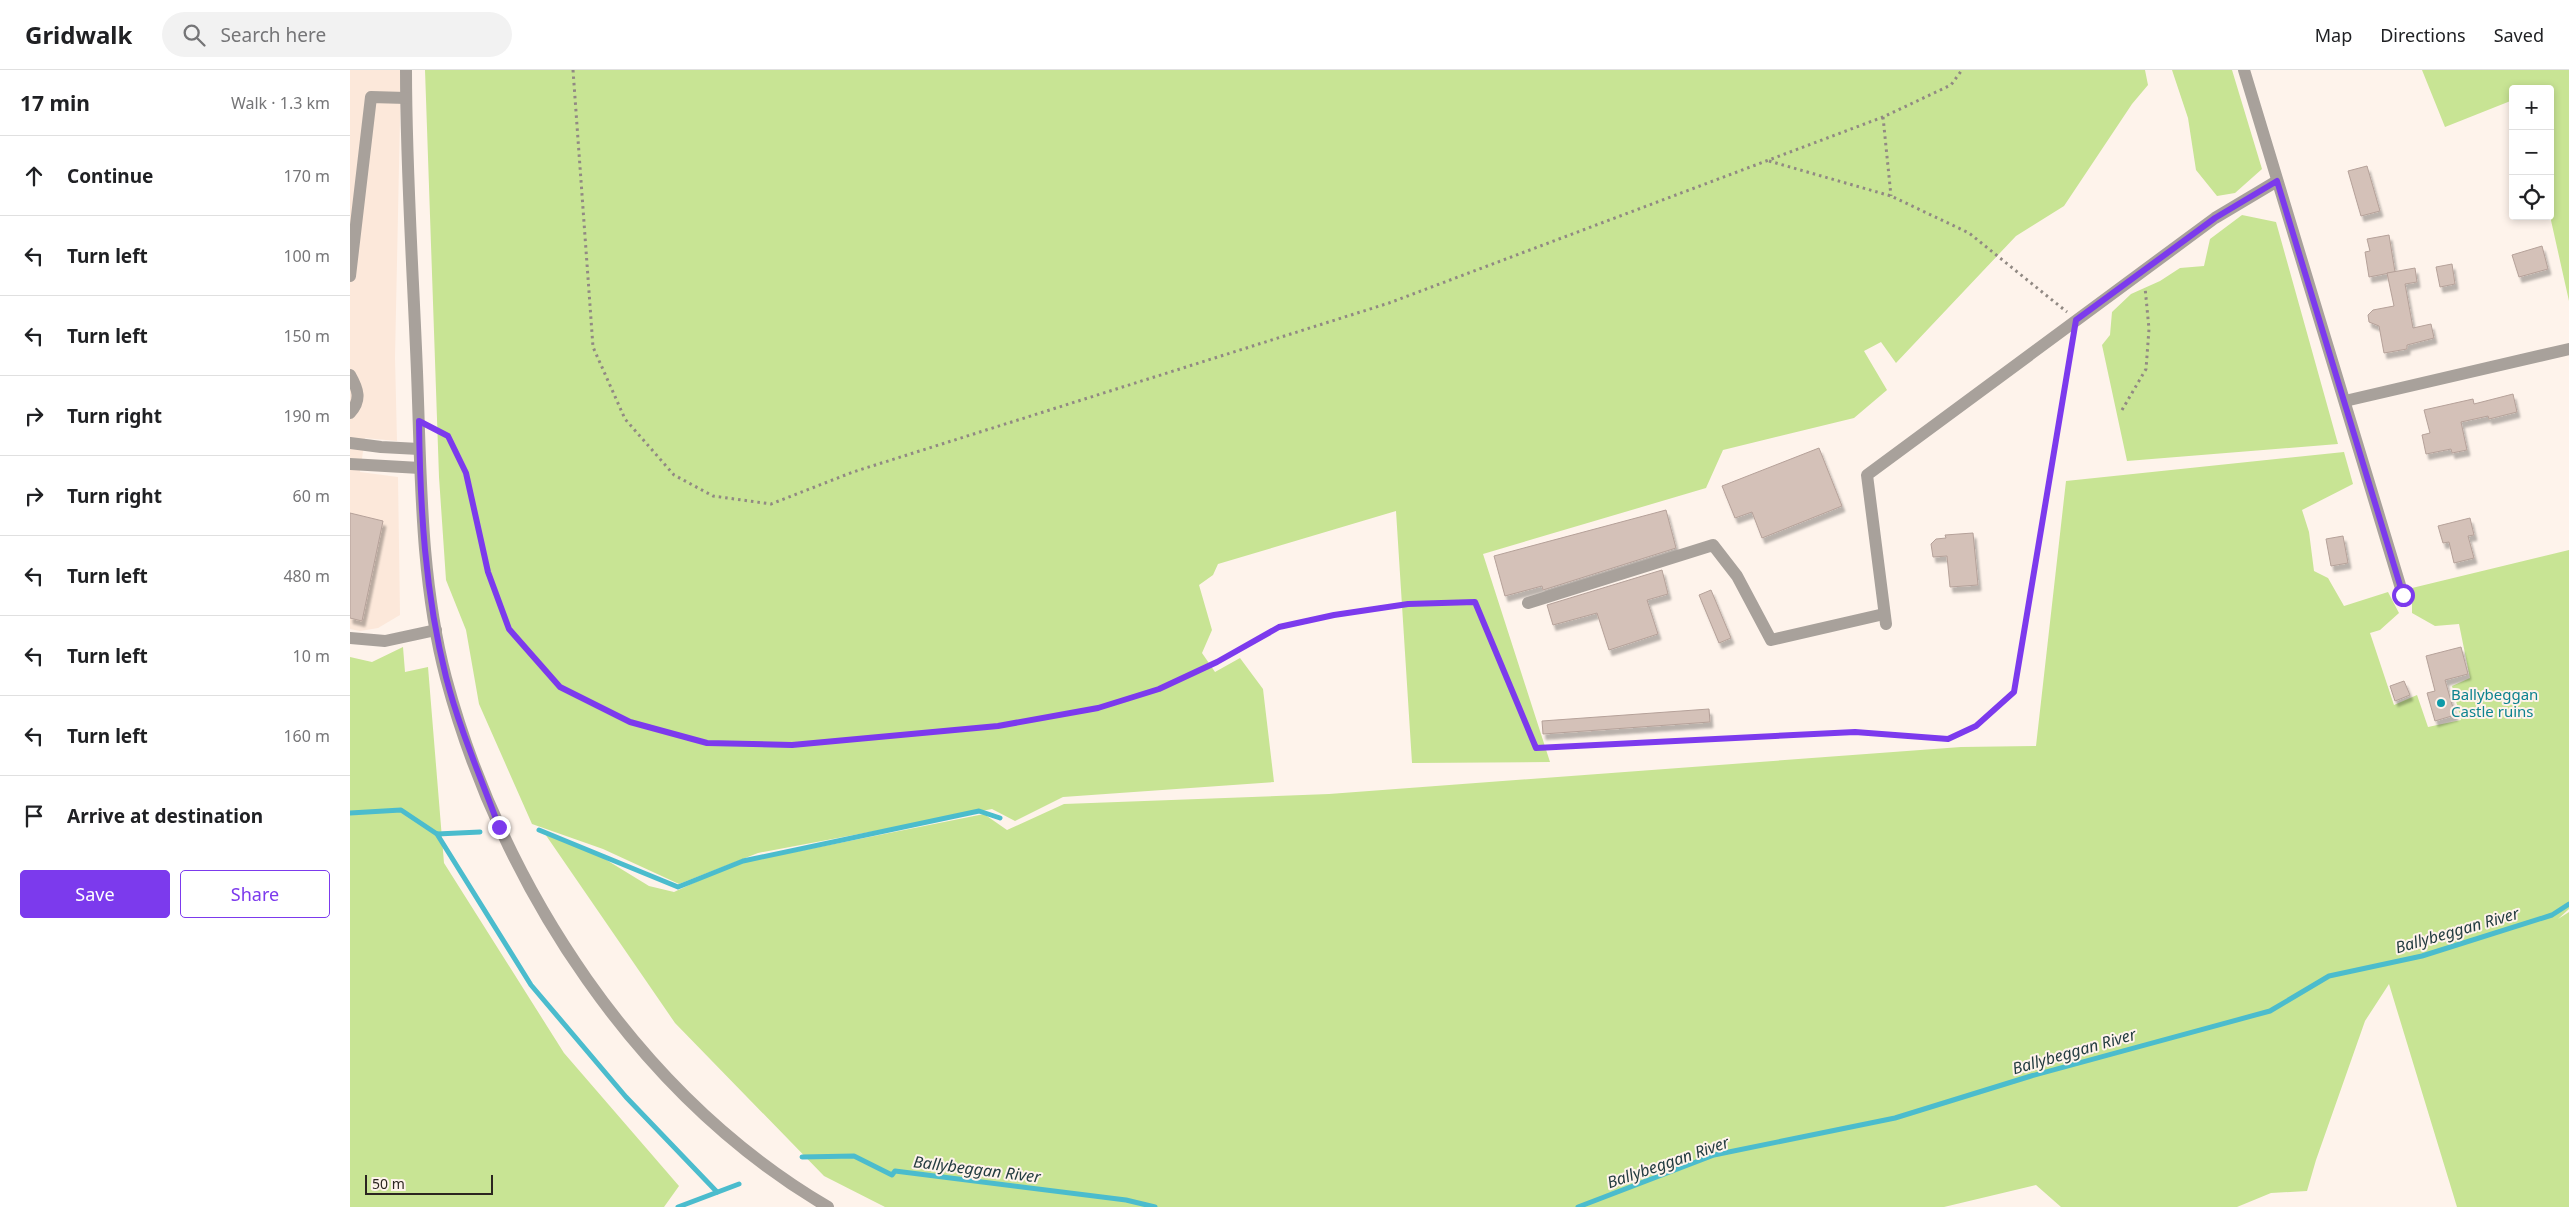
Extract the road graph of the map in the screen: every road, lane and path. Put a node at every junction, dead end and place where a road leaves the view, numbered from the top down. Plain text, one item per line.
1 (406, 70) edge
2 (573, 70) edge
3 (1962, 70) edge
4 (2244, 70) edge
5 (406, 98) junction
6 (1883, 117) junction
7 (1769, 161) junction
8 (2277, 181) junction
9 (1891, 196) junction
10 (2144, 270) junction
11 (350, 276) edge
12 (2076, 320) junction
13 (2569, 349) edge
14 (350, 375) edge
15 (2345, 401) junction
16 (2122, 410) dead end
17 (350, 413) edge
18 (419, 421) junction
19 (350, 443) edge
20 (419, 449) junction
21 (350, 464) edge
22 (420, 468) junction
23 (2403, 595) dead end
24 (1528, 603) dead end
25 (436, 630) junction
26 (350, 638) edge
27 (828, 1207) edge

1 - 5 street
2 - 7 path
3 - 6 path
4 - 8 street
5 - 11 street
5 - 18 street
6 - 7 path
6 - 9 path
7 - 9 path
8 - 10 street
8 - 15 street
9 - 12 path
10 - 12 street
10 - 16 path
12 - 18 path
12 - 24 street
13 - 15 street
14 - 17 street
15 - 23 street
18 - 20 street
19 - 20 street
20 - 22 street
21 - 22 street
22 - 25 street
25 - 26 street
25 - 27 street

